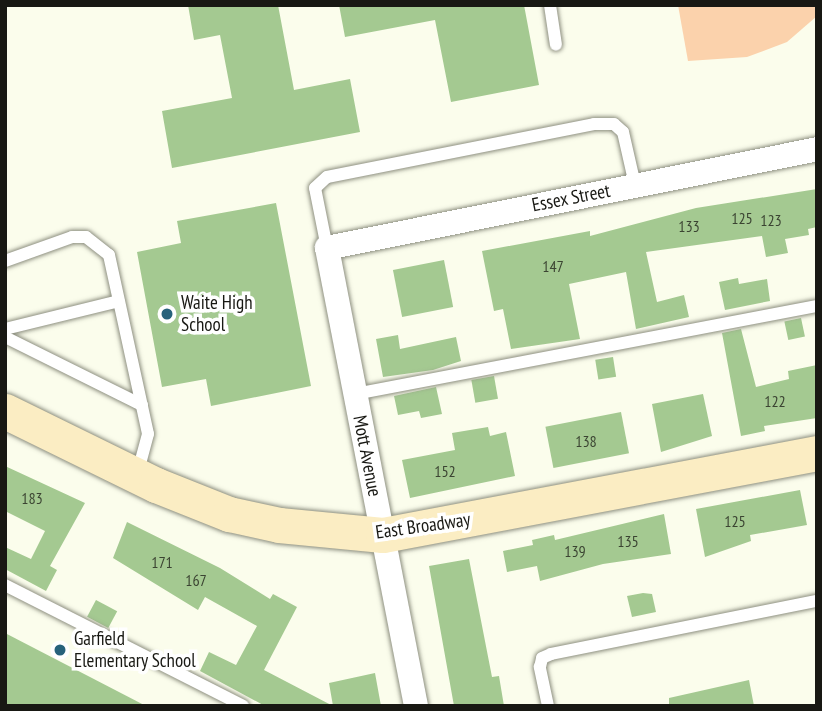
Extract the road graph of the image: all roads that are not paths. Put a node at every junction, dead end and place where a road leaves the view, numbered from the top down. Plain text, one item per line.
1 (550, 5) edge
2 (556, 45) dead end
3 (817, 149) edge
4 (635, 185) junction
5 (327, 248) junction
6 (5, 261) edge
7 (119, 301) junction
8 (817, 306) edge
9 (5, 329) edge
10 (5, 337) edge
11 (355, 394) junction
12 (142, 405) junction
13 (5, 411) edge
14 (817, 453) edge
15 (137, 476) junction
16 (383, 535) junction
17 (5, 585) edge
18 (817, 601) edge
19 (243, 706) edge
20 (416, 706) edge
21 (548, 706) edge

1 - 2 lane
3 - 4 street, Essex Street
4 - 5 street, Essex Street
4 - 5 lane
5 - 11 street, Mott Avenue
6 - 7 lane
7 - 9 lane
7 - 12 lane
8 - 11 lane
10 - 12 lane
11 - 16 street, Mott Avenue
12 - 15 lane
13 - 15 street, East Broadway
14 - 16 street, East Broadway
15 - 16 street, East Broadway
16 - 20 street, Mott Avenue
17 - 19 lane
18 - 21 lane

